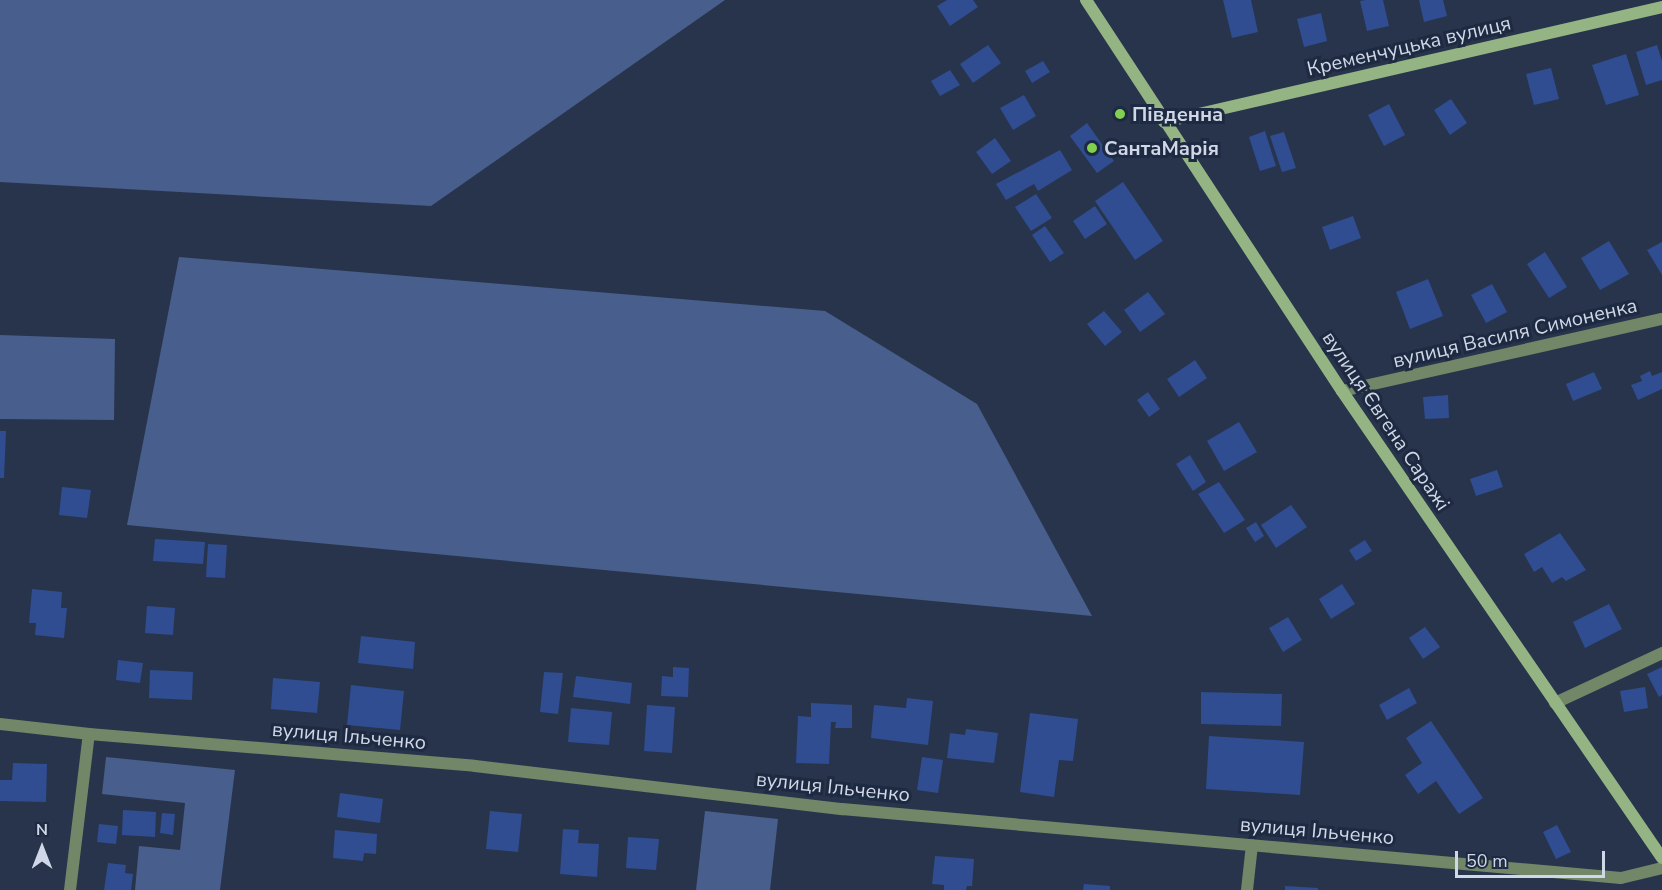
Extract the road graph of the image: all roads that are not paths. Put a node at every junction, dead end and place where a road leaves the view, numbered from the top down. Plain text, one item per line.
1 (1086, 0) edge
2 (1662, 7) edge
3 (1164, 122) junction
4 (1662, 319) edge
5 (1342, 391) junction
6 (1662, 653) edge
7 (1555, 703) junction
8 (0, 724) edge
9 (89, 734) junction
10 (1252, 845) junction
11 (1662, 858) edge
12 (1662, 868) edge
13 (70, 890) edge
14 (1247, 890) edge

1 - 3 main road, вулиця Євгена Саражі
2 - 3 main road, Кременчуцька вулиця
3 - 5 main road, вулиця Євгена Саражі
4 - 5 street, вулиця Василя Симоненка
5 - 7 main road, вулиця Євгена Саражі
6 - 7 street
7 - 11 main road, вулиця Євгена Саражі
8 - 9 street, вулиця Ільченко
9 - 10 street, вулиця Ільченко
9 - 13 street
10 - 12 street, вулиця Ільченко
10 - 14 street

